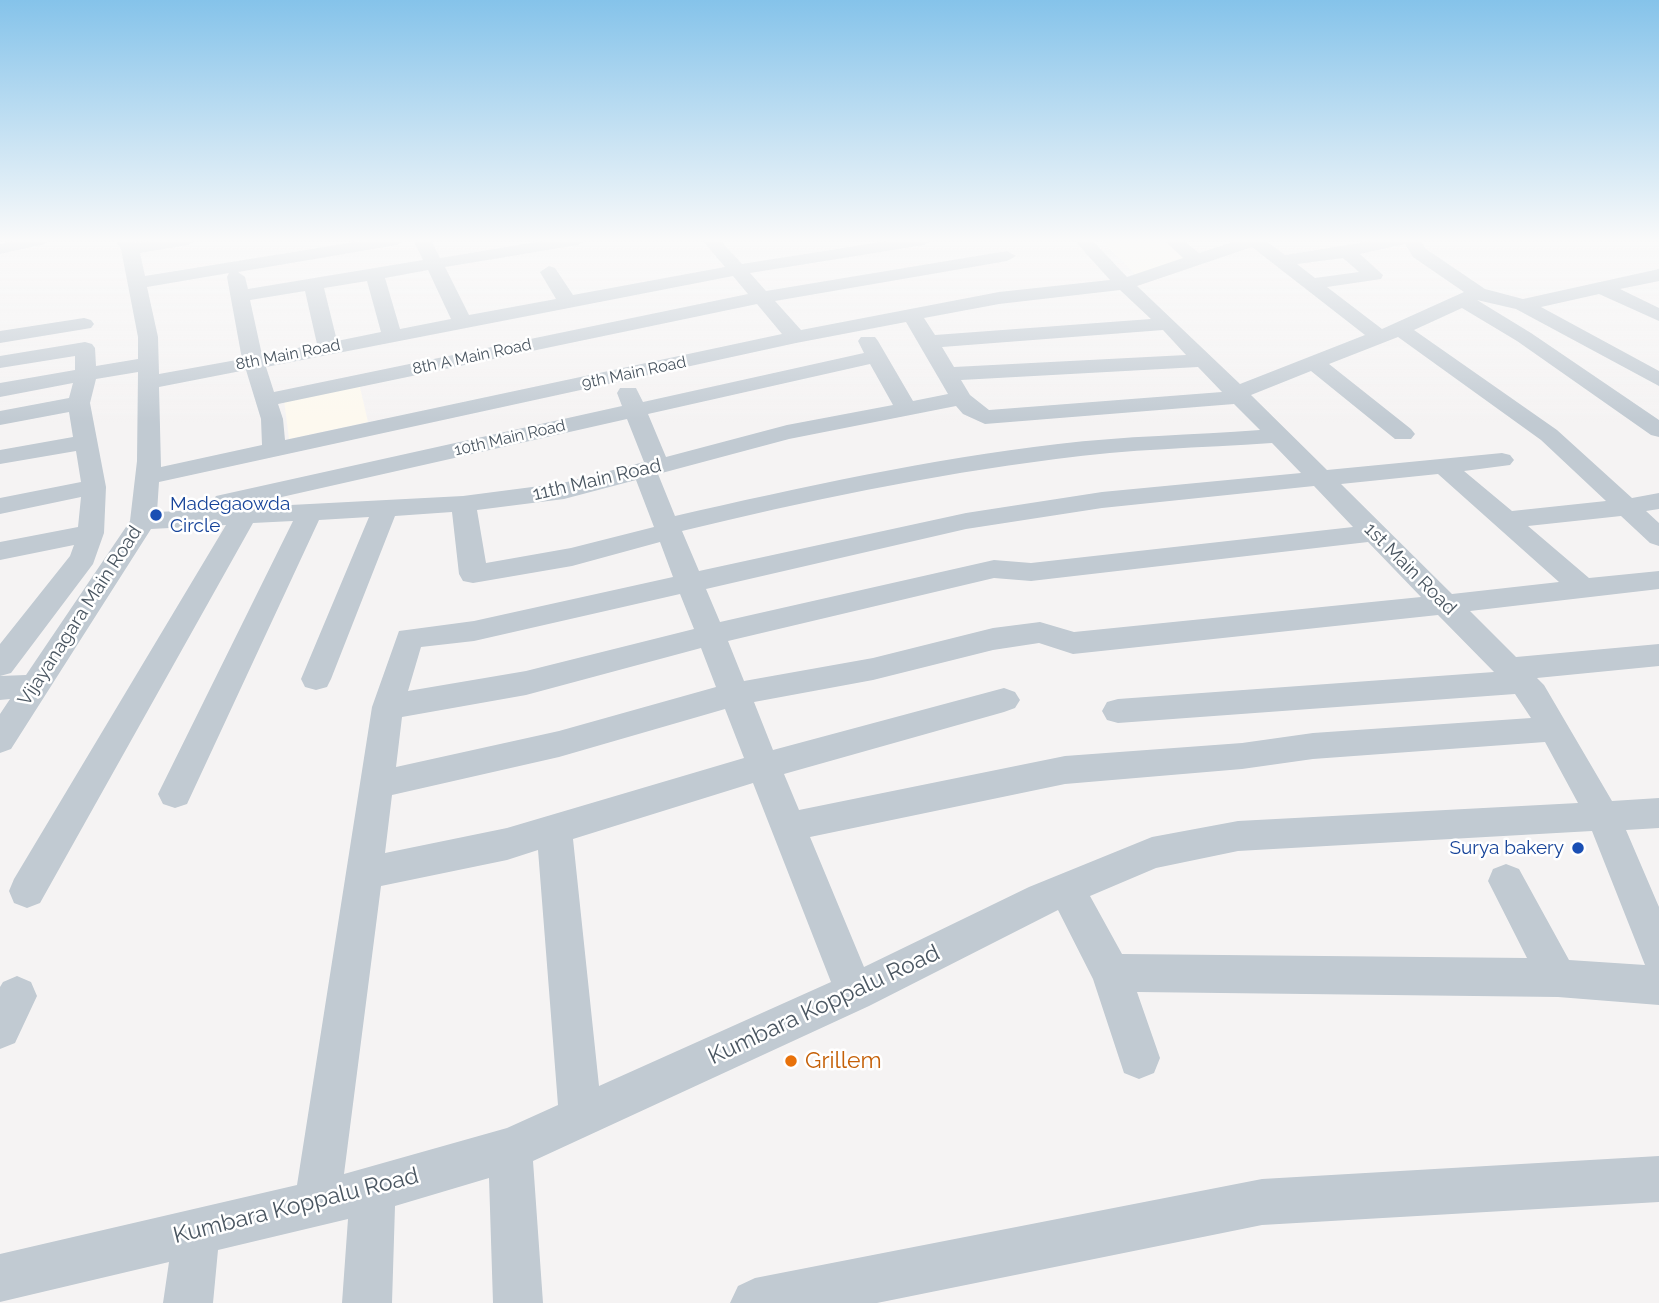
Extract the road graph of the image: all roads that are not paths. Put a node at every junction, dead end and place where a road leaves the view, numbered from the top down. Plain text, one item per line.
1 (141, 301) edge
2 (241, 301) edge
3 (317, 301) edge
4 (382, 301) edge
5 (452, 301) edge
6 (574, 301) edge
7 (746, 301) edge
8 (763, 301) edge
9 (986, 301) edge
10 (1142, 301) edge
11 (1337, 301) edge
12 (1462, 301) edge
13 (1475, 301) edge
14 (1495, 301) edge
15 (1542, 301) edge
16 (1629, 301) edge
17 (568, 302) joint
18 (1522, 305) junction
19 (1659, 315) edge
20 (913, 316) junction
21 (463, 323) junction
22 (1168, 324) junction
23 (858, 326) junction
24 (1390, 333) junction
25 (84, 336) junction
26 (392, 336) junction
27 (0, 337) edge
28 (796, 337) junction
29 (929, 342) junction
30 (328, 348) junction
31 (878, 356) junction
32 (1203, 360) junction
33 (255, 361) junction
34 (0, 362) edge
35 (1314, 363) junction
36 (147, 374) junction
37 (947, 374) junction
38 (86, 375) junction
39 (621, 377) junction
40 (1659, 380) edge
41 (0, 390) edge
42 (1239, 395) junction
43 (961, 398) junction
44 (267, 400) junction
45 (79, 404) junction
46 (906, 408) junction
47 (635, 410) junction
48 (0, 418) edge
49 (1659, 430) edge
50 (1403, 434) dead end
51 (1279, 436) junction
52 (85, 442) junction
53 (274, 450) junction
54 (0, 457) edge
55 (1502, 460) dead end
56 (1444, 466) junction
57 (651, 468) junction
58 (147, 477) junction
59 (1321, 479) junction
60 (94, 487) junction
61 (1659, 501) edge
62 (463, 503) junction
63 (0, 506) edge
64 (1626, 507) junction
65 (385, 508) junction
66 (310, 512) junction
67 (246, 515) junction
68 (1506, 520) junction
69 (143, 521) junction
70 (668, 529) junction
71 (91, 533) junction
72 (1375, 533) junction
73 (1659, 537) edge
74 (0, 551) edge
75 (1659, 580) edge
76 (690, 583) junction
77 (1584, 589) junction
78 (1445, 604) junction
79 (710, 635) junction
80 (1659, 656) edge
81 (0, 665) edge
82 (1516, 676) junction
83 (316, 679) dead end
84 (35, 686) junction
85 (0, 688) edge
86 (735, 694) junction
87 (1004, 701) dead end
88 (388, 707) junction
89 (1118, 711) dead end
90 (1553, 729) junction
91 (0, 740) edge
92 (763, 766) junction
93 (376, 785) junction
94 (175, 794) dead end
95 (1659, 813) edge
96 (1603, 816) junction
97 (788, 827) junction
98 (554, 829) junction
99 (364, 873) junction
100 (1506, 881) dead end
101 (1066, 889) junction
102 (27, 891) dead end
103 (1657, 945) edge
104 (1111, 973) junction
105 (1558, 978) junction
106 (1659, 986) edge
107 (855, 992) junction
108 (1139, 1058) dead end
109 (581, 1118) junction
110 (510, 1149) junction
111 (1659, 1179) edge
112 (373, 1189) junction
113 (317, 1203) junction
114 (196, 1232) junction
115 (0, 1278) edge
116 (188, 1303) edge
117 (367, 1303) edge
118 (518, 1303) edge
119 (755, 1303) edge

1 - 36 street, Vijayanagara Main Road
2 - 33 street
3 - 30 street
4 - 26 street
5 - 21 street
6 - 17 street, 8th Main Road
7 - 44 street, 8th A Main Road
8 - 28 street
9 - 20 street, 9th Main Road
10 - 22 street, 1st Main Road
11 - 24 street
12 - 24 street
13 - 49 street
14 - 18 street
15 - 18 street
16 - 19 street
17 - 21 street, 8th Main Road
18 - 40 street
20 - 23 street, 9th Main Road
20 - 29 street
21 - 26 street, 8th Main Road
22 - 29 street
22 - 32 street, 1st Main Road
23 - 28 street, 9th Main Road
23 - 31 street
24 - 35 street
24 - 64 street
25 - 27 street
25 - 34 street
25 - 38 street
26 - 30 street, 8th Main Road
28 - 39 street, 9th Main Road
29 - 37 street
30 - 33 street, 8th Main Road
31 - 46 street
31 - 47 street, 10th Main Road
32 - 37 street
32 - 42 street, 1st Main Road
33 - 36 street, 8th Main Road
33 - 44 street
35 - 42 street
35 - 50 street
36 - 38 street, 8th Main Road
36 - 58 street, Vijayanagara Main Road
37 - 43 street
38 - 41 street, 8th Main Road
38 - 45 street
39 - 47 street
39 - 53 street, 9th Main Road
42 - 43 street
42 - 51 street, 1st Main Road
43 - 46 street, 11th Main Road
44 - 53 street
45 - 48 street
45 - 52 street
46 - 57 street, 11th Main Road
47 - 57 street
47 - 69 street, 10th Main Road
51 - 59 street, 1st Main Road
51 - 70 street
52 - 54 street
52 - 60 street
53 - 58 street, 9th Main Road
55 - 56 street
56 - 59 street
56 - 68 street
57 - 62 street, 11th Main Road
57 - 70 street
58 - 69 street, Vijayanagara Main Road
59 - 72 street, 1st Main Road
59 - 76 street
60 - 63 street
60 - 71 street
61 - 64 street
62 - 65 street, 11th Main Road
62 - 70 street
64 - 68 street
64 - 73 street
65 - 66 street, 11th Main Road
65 - 83 street
66 - 67 street, 11th Main Road
66 - 94 street
67 - 69 street, 11th Main Road
67 - 102 street
68 - 77 street
69 - 84 street, Vijayanagara Main Road
70 - 76 street
71 - 74 street
71 - 81 street
72 - 78 street, 1st Main Road
72 - 79 street
75 - 77 street
76 - 79 street
76 - 88 street
77 - 78 street
78 - 82 street, 1st Main Road
78 - 86 street
79 - 86 street
79 - 88 street
80 - 82 street
82 - 89 street
82 - 90 street, 1st Main Road
84 - 85 street
84 - 91 street, Vijayanagara Main Road
86 - 92 street
86 - 93 street
87 - 92 street
88 - 93 street
90 - 96 street, 1st Main Road
90 - 97 street
92 - 97 street
92 - 98 street
93 - 99 street
95 - 96 street, Kumbara Koppalu Road
96 - 101 street, Kumbara Koppalu Road
96 - 103 street, 1st Main Road
97 - 107 street
98 - 99 street
98 - 109 street
99 - 113 street
100 - 105 street
101 - 104 street
101 - 107 street, Kumbara Koppalu Road
104 - 105 street
104 - 108 street
105 - 106 street
107 - 109 street, Kumbara Koppalu Road
109 - 110 street, Kumbara Koppalu Road
110 - 112 street, Kumbara Koppalu Road
110 - 118 street
111 - 119 street
112 - 113 street, Kumbara Koppalu Road
112 - 117 street
113 - 114 street, Kumbara Koppalu Road
114 - 115 street, Kumbara Koppalu Road
114 - 116 street

